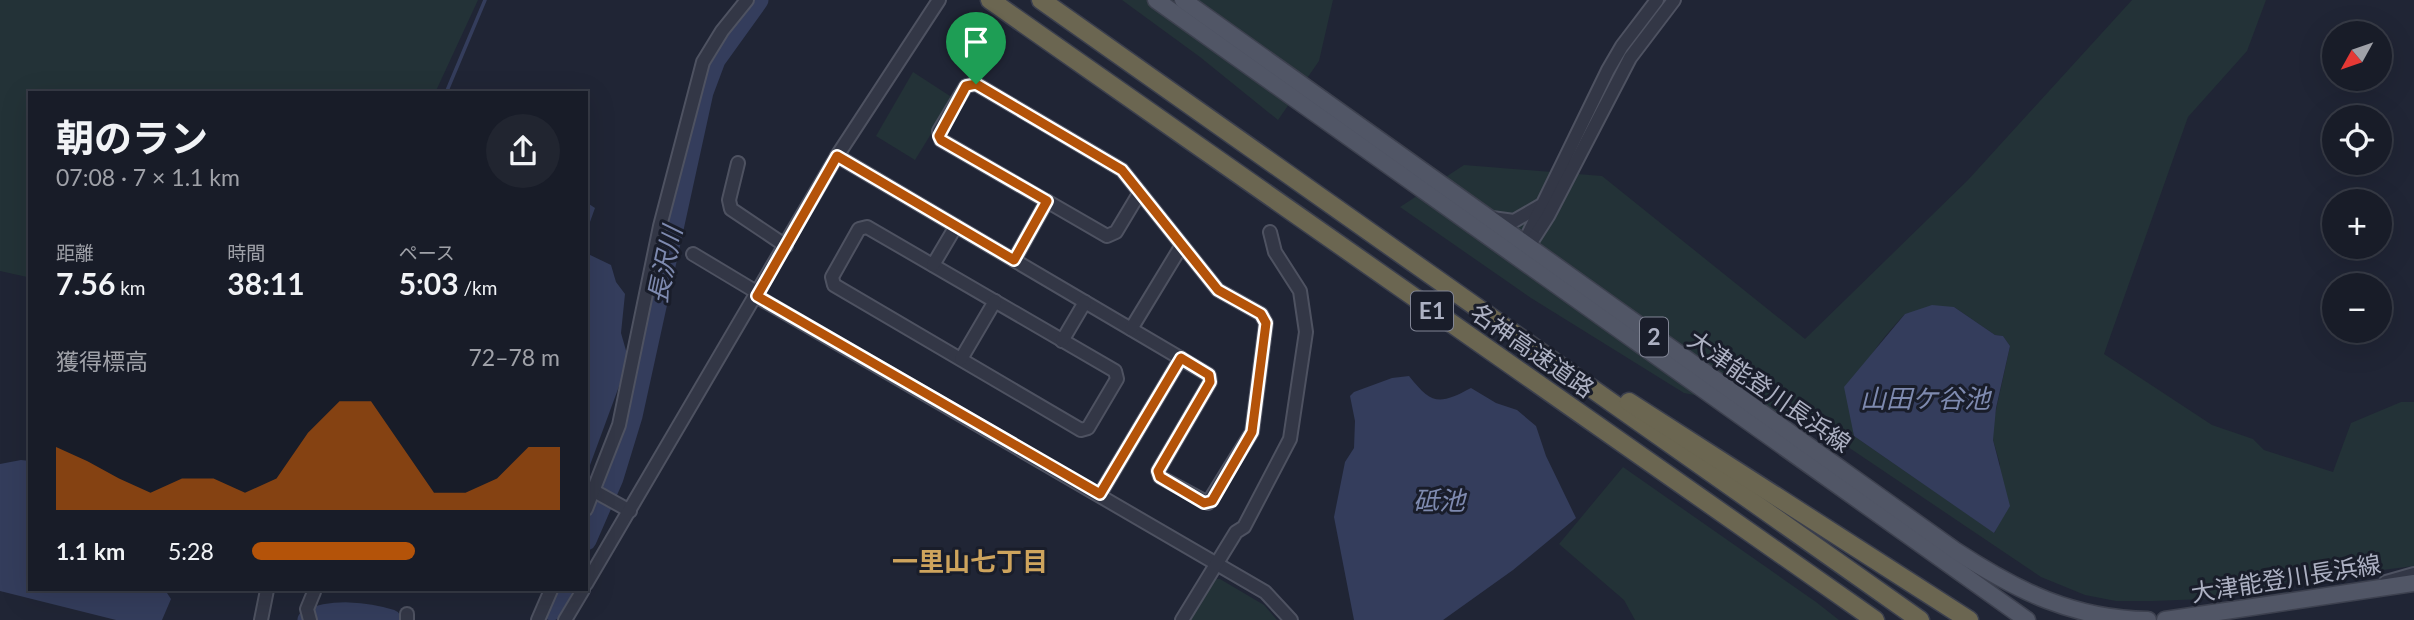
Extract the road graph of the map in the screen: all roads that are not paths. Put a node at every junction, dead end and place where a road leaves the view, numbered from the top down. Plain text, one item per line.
1 (747, 0) edge
2 (990, 0) edge
3 (1041, 0) edge
4 (1156, 0) edge
5 (1183, 0) edge
6 (1657, 0) edge
7 (1674, 0) edge
8 (937, 3) edge
9 (837, 156) junction
10 (738, 163) dead end
11 (1140, 192) junction
12 (1047, 201) junction
13 (1541, 205) junction
14 (1489, 217) junction
15 (956, 226) junction
16 (1270, 232) dead end
17 (1182, 244) junction
18 (1527, 244) junction
19 (786, 246) junction
20 (692, 254) dead end
21 (1517, 259) junction
22 (1014, 260) junction
23 (933, 265) junction
24 (757, 295) junction
25 (995, 301) junction
26 (1085, 302) junction
27 (1468, 303) junction
28 (1131, 329) junction
29 (1062, 341) junction
30 (1181, 358) junction
31 (961, 359) junction
32 (595, 491) junction
33 (1100, 494) junction
34 (588, 505) edge
35 (629, 510) junction
36 (1216, 563) junction
37 (2414, 573) edge
38 (588, 581) edge
39 (2414, 583) edge
40 (2370, 589) junction
41 (267, 591) edge
42 (551, 591) edge
43 (582, 591) edge
44 (314, 592) dead end
45 (309, 615) edge
46 (261, 620) edge
47 (537, 620) edge
48 (565, 620) edge
49 (1182, 620) edge
50 (1291, 620) edge
51 (1875, 620) edge
52 (1920, 620) edge
53 (1969, 620) edge
54 (2027, 620) edge
55 (2148, 620) edge
56 (2165, 620) edge

1 - 32 street
2 - 51 highway, 名神高速道路 / E1
3 - 27 highway, 名神高速道路 / E1
4 - 21 main road, 大津能登川長浜線 / 2
5 - 14 main road, 大津能登川長浜線 / 2
6 - 13 street
7 - 18 street
8 - 9 street
9 - 15 street
9 - 19 street
10 - 19 street
11 - 12 street
11 - 12 street
11 - 17 street
12 - 22 street
13 - 14 street
13 - 18 street
14 - 18 main road, 大津能登川長浜線 / 2
15 - 22 street
15 - 23 street
16 - 36 street
17 - 28 street
17 - 30 street
18 - 21 street
18 - 55 main road, 大津能登川長浜線 / 2
19 - 24 street
20 - 24 street
21 - 54 main road, 大津能登川長浜線 / 2
22 - 26 street
23 - 25 street
23 - 31 street
24 - 33 street
24 - 35 street
25 - 29 street
25 - 31 street
26 - 28 street
26 - 29 street
27 - 52 highway, 名神高速道路 / E1
27 - 53 highway
28 - 30 street
29 - 31 street
30 - 33 street
32 - 34 street
32 - 35 street
33 - 36 street
35 - 38 street
36 - 49 street
36 - 50 street
37 - 40 street
39 - 40 main road, 大津能登川長浜線
40 - 56 main road, 大津能登川長浜線
41 - 46 street
42 - 47 street
43 - 48 street
44 - 45 street

